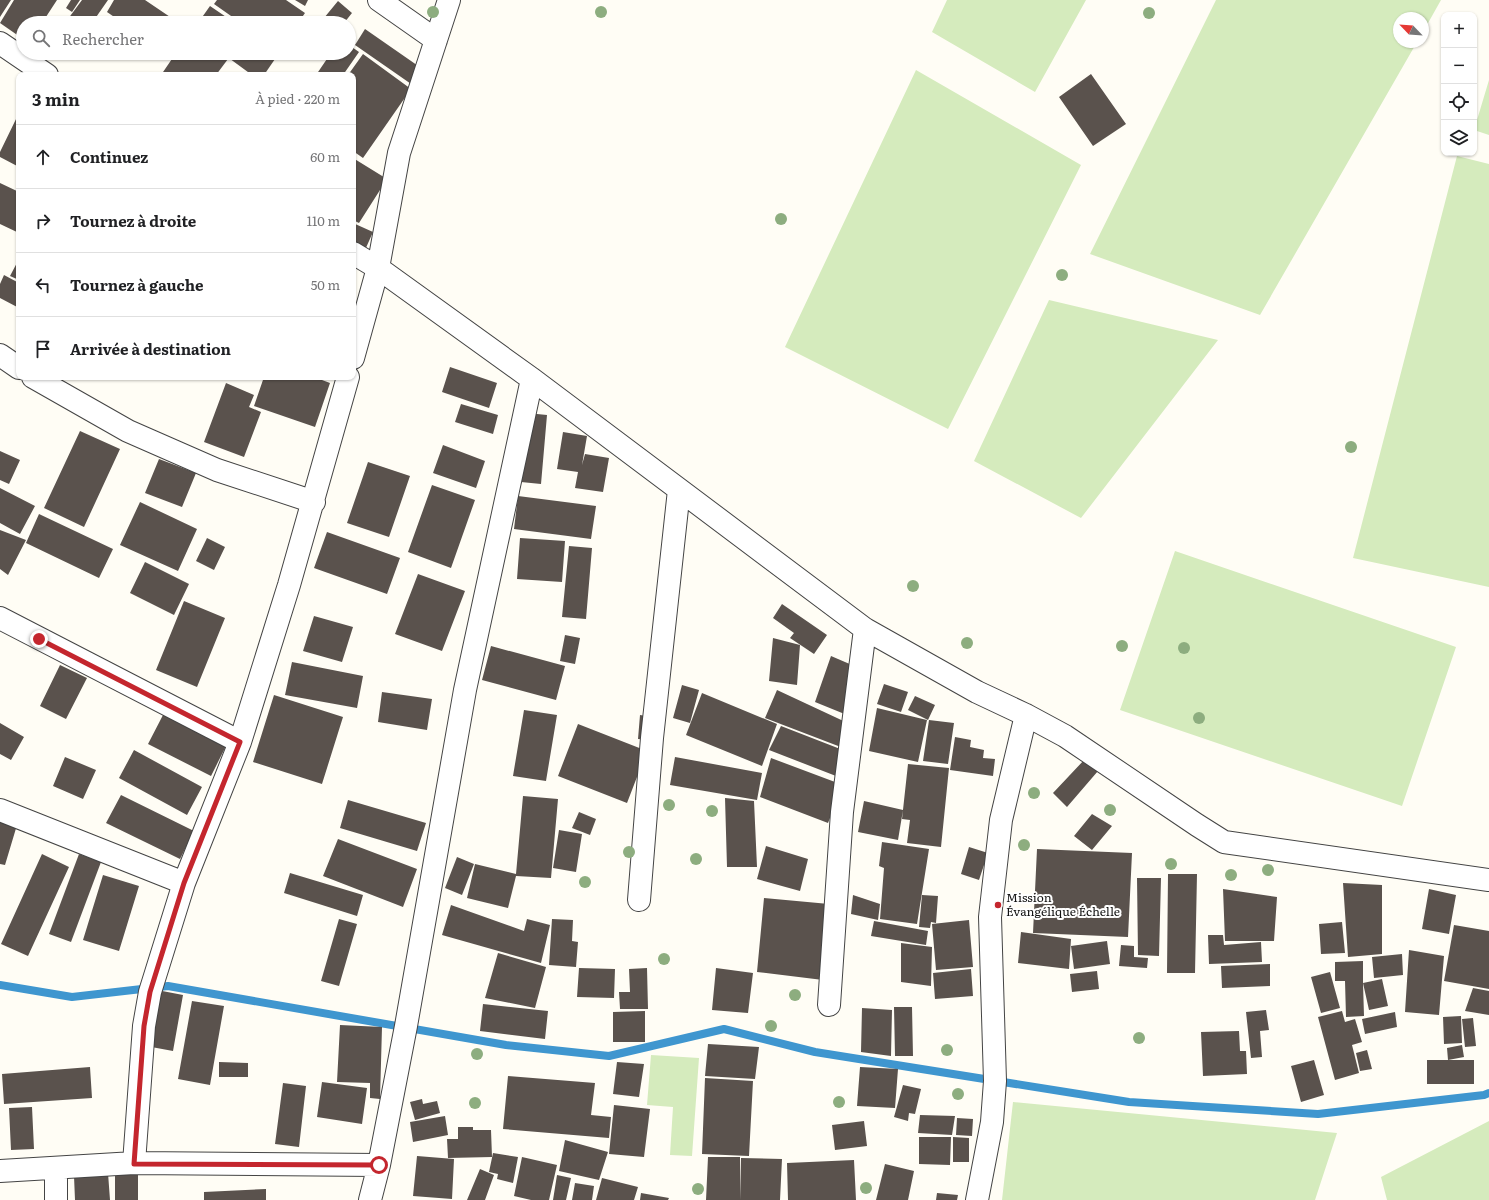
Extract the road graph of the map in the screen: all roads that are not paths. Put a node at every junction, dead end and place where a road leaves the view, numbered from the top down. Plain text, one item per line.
1 (379, 0) edge
2 (449, 0) edge
3 (436, 40) junction
4 (0, 43) edge
5 (16, 54) edge
6 (25, 60) edge
7 (43, 72) edge
8 (356, 255) edge
9 (378, 268) junction
10 (356, 347) edge
11 (0, 355) edge
12 (16, 366) edge
13 (532, 379) junction
14 (38, 380) edge
15 (347, 380) edge
16 (679, 490) junction
17 (314, 502) junction
18 (0, 618) edge
19 (865, 629) junction
20 (1026, 714) junction
21 (240, 742) junction
22 (0, 810) edge
23 (1489, 880) edge
24 (184, 883) junction
25 (639, 900) dead end
26 (829, 1005) dead end
27 (134, 1164) junction
28 (379, 1165) junction
29 (56, 1169) junction
30 (0, 1171) edge
31 (56, 1200) edge
32 (370, 1200) edge
33 (977, 1200) edge

1 - 3 street
2 - 3 street
3 - 9 street
4 - 5 street
6 - 7 street
8 - 9 street
9 - 10 street
9 - 13 street
11 - 12 street
13 - 16 street
13 - 28 street
14 - 17 street
15 - 17 street
16 - 19 street
16 - 25 street
17 - 21 street
18 - 21 street
19 - 20 street
19 - 26 street
20 - 23 street
20 - 33 street
21 - 24 street
22 - 24 street
24 - 27 street
27 - 28 street
27 - 29 street
28 - 32 street
29 - 30 street
29 - 31 street

